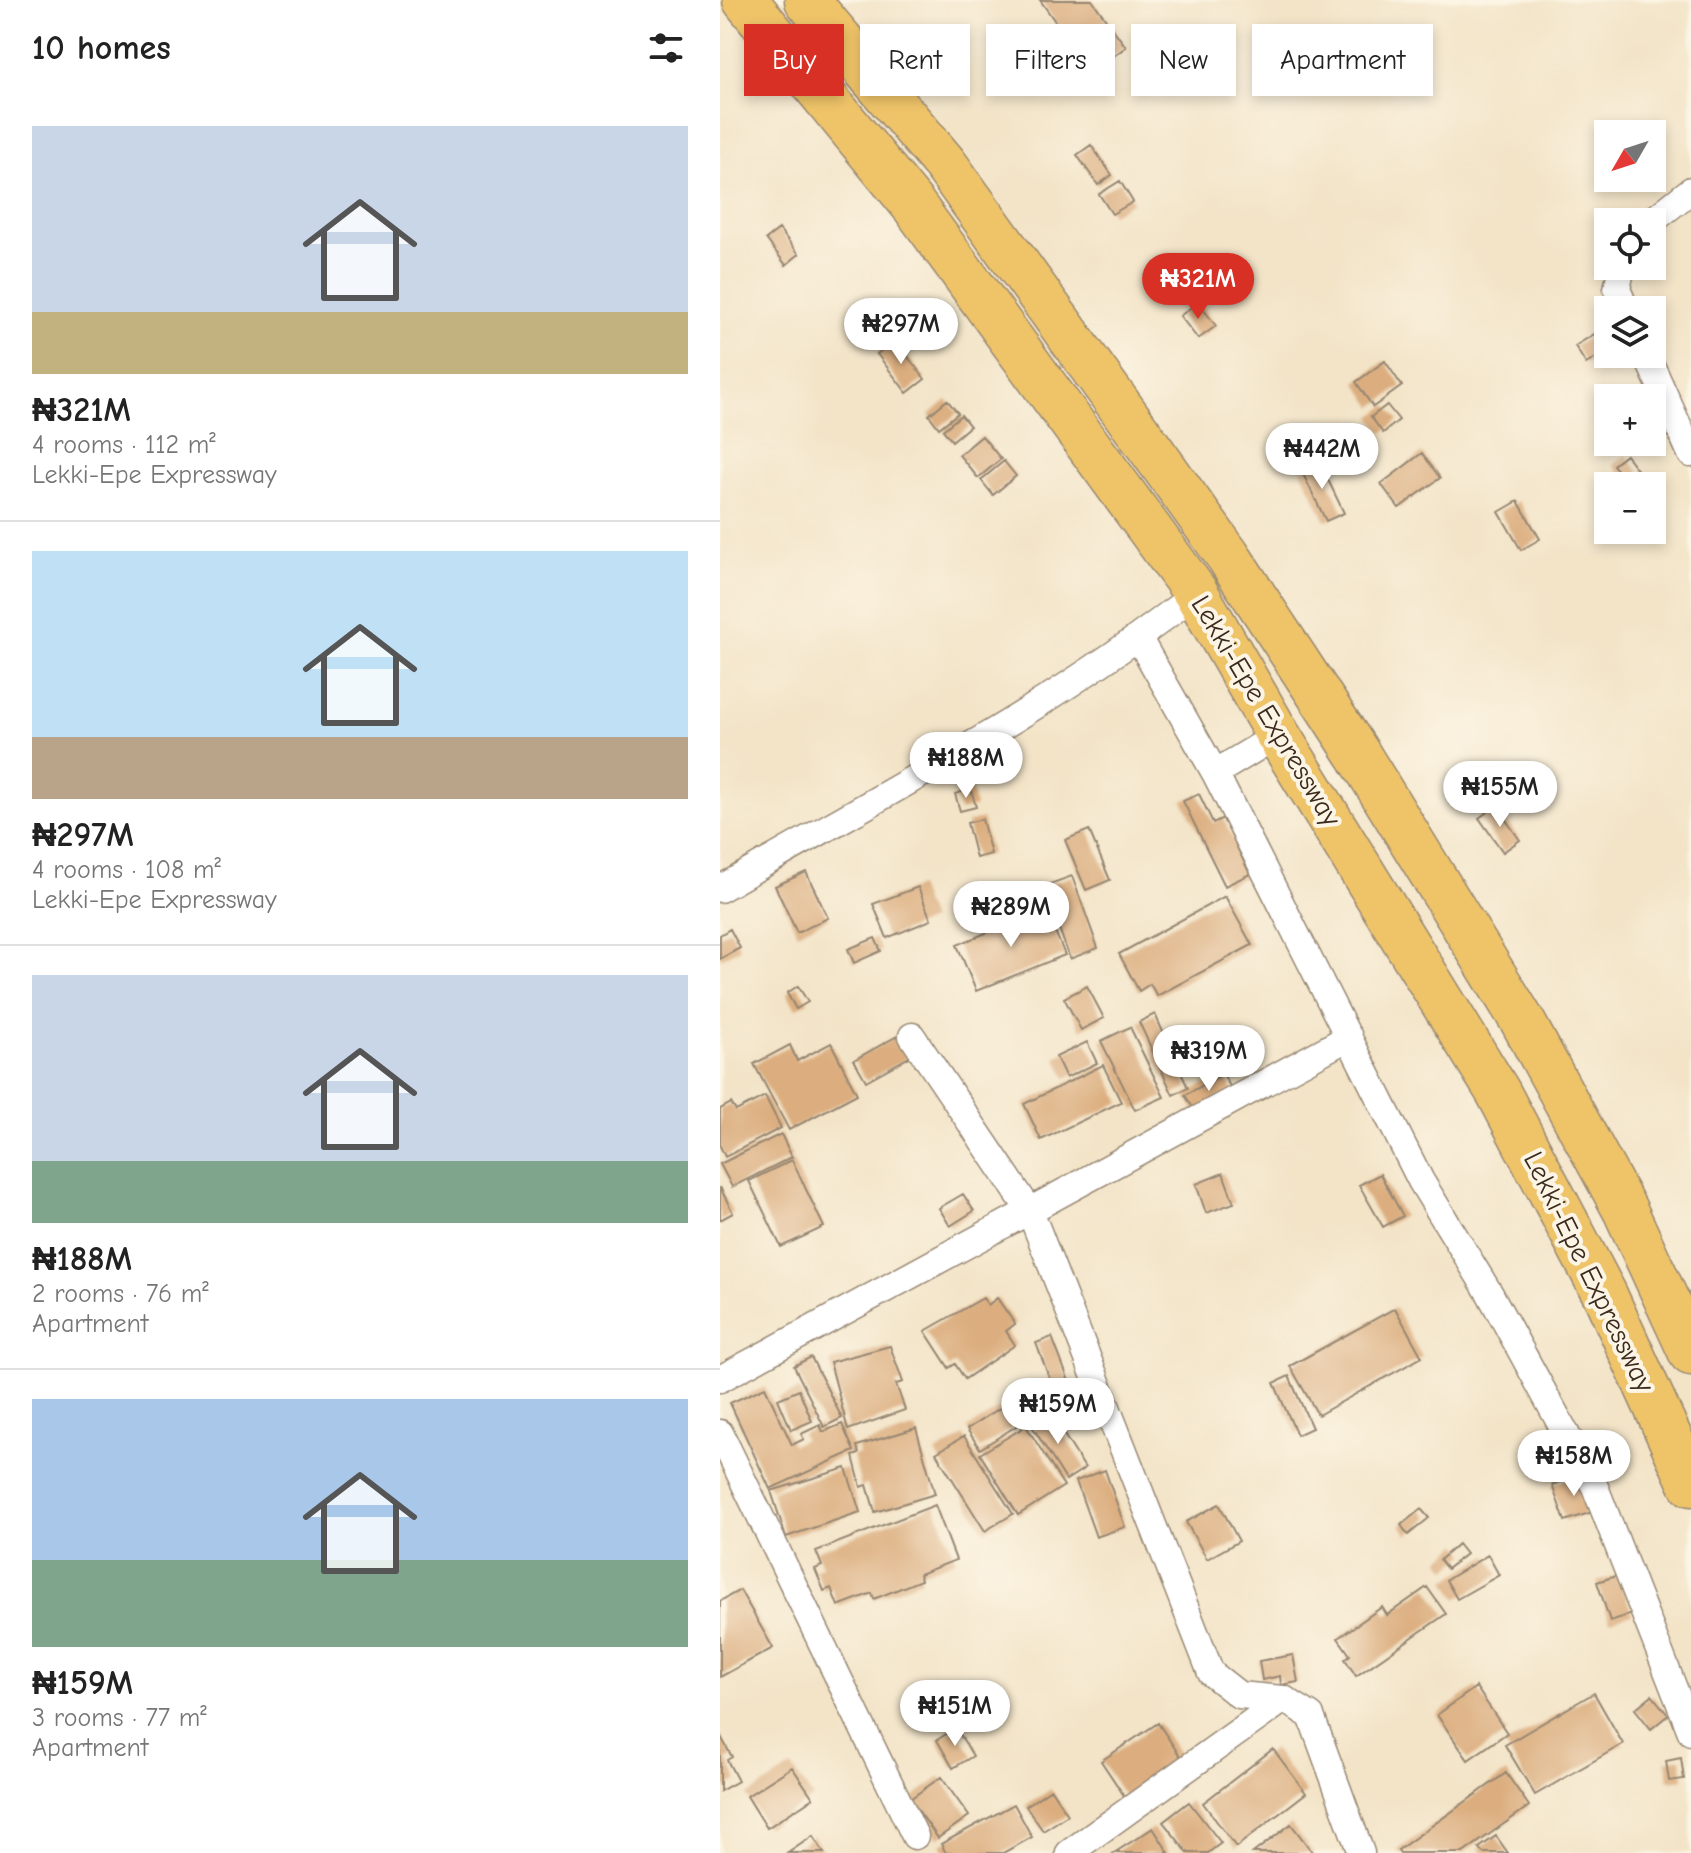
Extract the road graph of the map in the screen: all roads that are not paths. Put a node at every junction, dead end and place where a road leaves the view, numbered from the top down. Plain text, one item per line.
1 (745, 0) edge
2 (807, 0) edge
3 (1691, 190) edge
4 (1666, 210) edge
5 (1652, 368) edge
6 (1691, 454) edge
7 (1196, 593) junction
8 (1139, 639) junction
9 (1278, 735) junction
10 (1215, 773) junction
11 (720, 889) edge
12 (912, 1036) dead end
13 (1349, 1037) junction
14 (1030, 1211) junction
15 (1691, 1353) edge
16 (720, 1379) edge
17 (720, 1433) edge
18 (1691, 1484) edge
19 (1284, 1699) junction
20 (1691, 1732) edge
21 (915, 1836) dead end
22 (1069, 1853) edge
23 (1361, 1853) edge

1 - 7 highway, Lekki-Epe Expressway
2 - 15 highway, Lekki-Epe Expressway
3 - 4 street
5 - 6 street
7 - 8 street
7 - 9 highway, Lekki-Epe Expressway
8 - 10 street
8 - 11 street
9 - 10 street
9 - 18 highway, Lekki-Epe Expressway
10 - 13 street
12 - 14 street
13 - 14 street
13 - 20 street
14 - 16 street
14 - 19 street
17 - 21 street
19 - 22 street
19 - 23 street

